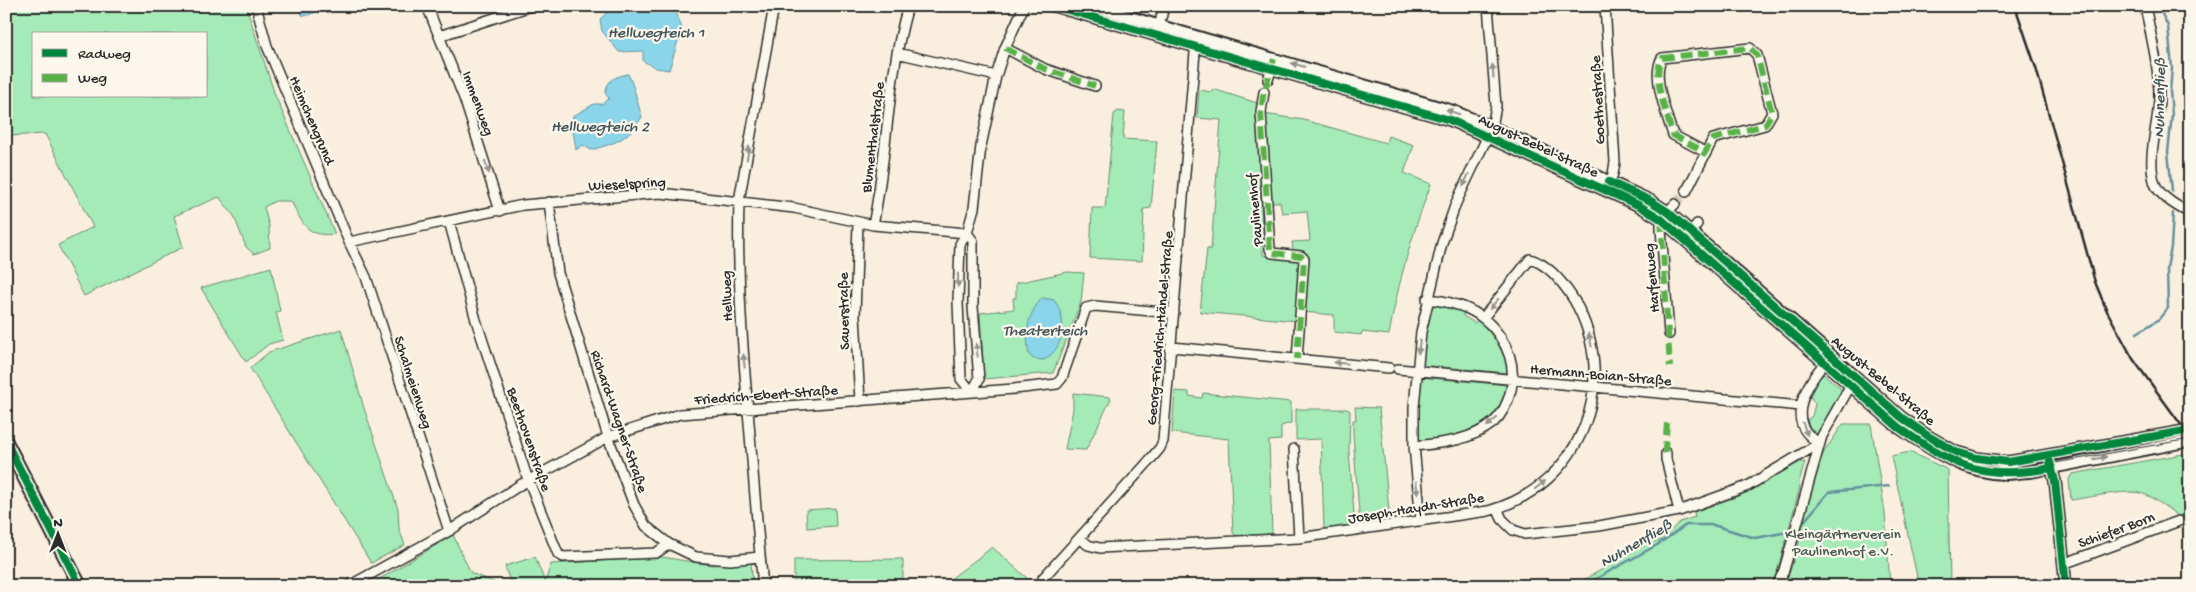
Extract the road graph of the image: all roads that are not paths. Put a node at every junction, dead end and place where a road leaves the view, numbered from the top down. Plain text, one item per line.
1 (256, 6) edge
2 (427, 6) edge
3 (531, 6) edge
4 (774, 6) edge
5 (908, 6) edge
6 (1024, 6) edge
7 (1054, 6) edge
8 (1092, 6) edge
9 (1164, 6) edge
10 (1488, 6) edge
11 (1605, 6) edge
12 (2145, 6) edge
13 (1159, 25) junction
14 (439, 36) junction
15 (1157, 36) junction
16 (1196, 41) junction
17 (1005, 48) junction
18 (897, 53) junction
19 (1273, 64) junction
20 (996, 76) junction
21 (1268, 80) dead end
22 (1094, 86) dead end
23 (1264, 92) dead end
24 (1490, 131) junction
25 (1704, 152) junction
26 (1607, 186) junction
27 (1686, 192) tunnel mouth
28 (740, 201) junction
29 (549, 202) junction
30 (1675, 204) tunnel mouth
31 (500, 211) junction
32 (2190, 213) edge
33 (1665, 216) junction
34 (449, 221) junction
35 (858, 222) junction
36 (874, 225) junction
37 (968, 233) junction
38 (349, 242) junction
39 (1427, 299) junction
40 (1174, 312) junction
41 (1483, 318) junction
42 (1669, 334) dead end
43 (1172, 348) junction
44 (1829, 358) junction
45 (1297, 359) junction
46 (1416, 370) junction
47 (1513, 379) junction
48 (1853, 380) junction
49 (1594, 387) junction
50 (972, 392) junction
51 (860, 400) junction
52 (1801, 406) junction
53 (748, 410) junction
54 (2190, 430) edge
55 (608, 437) junction
56 (6, 442) edge
57 (2190, 442) edge
58 (1820, 443) junction
59 (1414, 446) junction
60 (1294, 449) dead end
61 (1666, 453) dead end
62 (2047, 456) junction
63 (2052, 468) junction
64 (530, 480) junction
65 (1497, 508) junction
66 (1679, 511) junction
67 (1421, 521) junction
68 (2180, 521) dead end
69 (449, 531) junction
70 (1080, 538) junction
71 (1299, 538) junction
72 (668, 544) junction
73 (760, 557) junction
74 (2063, 564) junction
75 (1043, 578) dead end
76 (80, 586) edge
77 (349, 586) edge
78 (763, 586) edge
79 (1778, 586) edge
80 (2066, 586) edge

1 - 38 street, Heimchengrund
2 - 14 street, Immenweg
3 - 14 street
28 -> 4 street, Hellweg
5 - 18 street, Blumenthalstraße
6 - 17 street
7 - 15 street, August-Bebel-Straße
8 - 13 street, August-Bebel-Straße
9 - 13 street
24 -> 10 street
11 - 26 street, Goethestraße
12 - 32 street
13 - 15 street
13 - 16 street, August-Bebel-Straße
14 -> 31 street, Immenweg
15 - 16 street, August-Bebel-Straße
16 - 19 street, August-Bebel-Straße
16 - 40 street, Georg-Friedrich-Händel-Straße
17 - 20 street
17 - 22 street
18 - 20 street
18 - 36 street, Blumenthalstraße
19 - 21 street
19 - 24 street, August-Bebel-Straße
20 - 37 street
23 - 45 street, Paulinenhof
24 - 26 street, August-Bebel-Straße
24 -> 39 street
25 - 25 street
25 - 27 street
26 - 33 street, August-Bebel-Straße
28 - 29 street, Wieselspring
28 - 35 street, Wieselspring
53 -> 28 street, Hellweg
29 - 31 street, Wieselspring
29 - 55 street, Richard-Wagner-Straße
30 - 33 street
31 - 34 street, Wieselspring
33 - 42 street, Harfenweg
33 - 44 street, August-Bebel-Straße
33 - 44 street, August-Bebel-Straße
34 - 38 street, Wieselspring
34 - 64 street, Beethovenstraße
35 - 36 street, Wieselspring
35 - 51 street, Sauerstraße
36 - 37 street, Wieselspring
50 -> 37 street
37 -> 50 street
38 - 69 street, Schalmeienweg
39 - 41 street
39 -> 46 street
40 - 43 street, Georg-Friedrich-Händel-Straße
40 - 50 street, Friedrich-Ebert-Straße
41 - 47 street
49 -> 41 street
43 - 45 street, Hermann-Boian-Straße
43 - 70 street, Georg-Friedrich-Händel-Straße
44 - 48 street, August-Bebel-Straße
44 - 52 street
46 -> 45 street, Hermann-Boian-Straße
46 - 47 street, Hermann-Boian-Straße
46 - 59 street
47 - 49 street, Hermann-Boian-Straße
47 -> 59 street
48 - 58 street
48 - 62 street, August-Bebel-Straße
48 - 63 street, August-Bebel-Straße
49 - 52 street, Hermann-Boian-Straße
65 -> 49 street
50 - 51 street, Friedrich-Ebert-Straße
51 - 53 street, Friedrich-Ebert-Straße
52 -> 58 street
53 - 55 street, Friedrich-Ebert-Straße
53 - 73 street, Hellweg
54 - 62 street, August-Bebel-Straße
55 - 64 street, Friedrich-Ebert-Straße
55 - 72 street, Richard-Wagner-Straße
56 - 76 main road
63 -> 57 street, August-Bebel-Straße
58 - 66 street, Joseph-Haydn-Straße
58 - 79 street
59 -> 67 street
60 - 71 street
61 - 66 street
62 - 63 street
63 - 74 street
64 - 69 street, Friedrich-Ebert-Straße
64 - 72 street, Beethovenstraße
65 - 66 street, Joseph-Haydn-Straße
65 - 67 street, Joseph-Haydn-Straße
67 - 71 street, Joseph-Haydn-Straße
68 - 74 street, Schiefer Born
69 - 77 street, Friedrich-Ebert-Straße
70 - 71 street, Joseph-Haydn-Straße
70 - 75 street, Georg-Friedrich-Händel-Straße
72 - 73 street, Richard-Wagner-Straße
73 - 78 street, Hellweg
74 - 80 street

